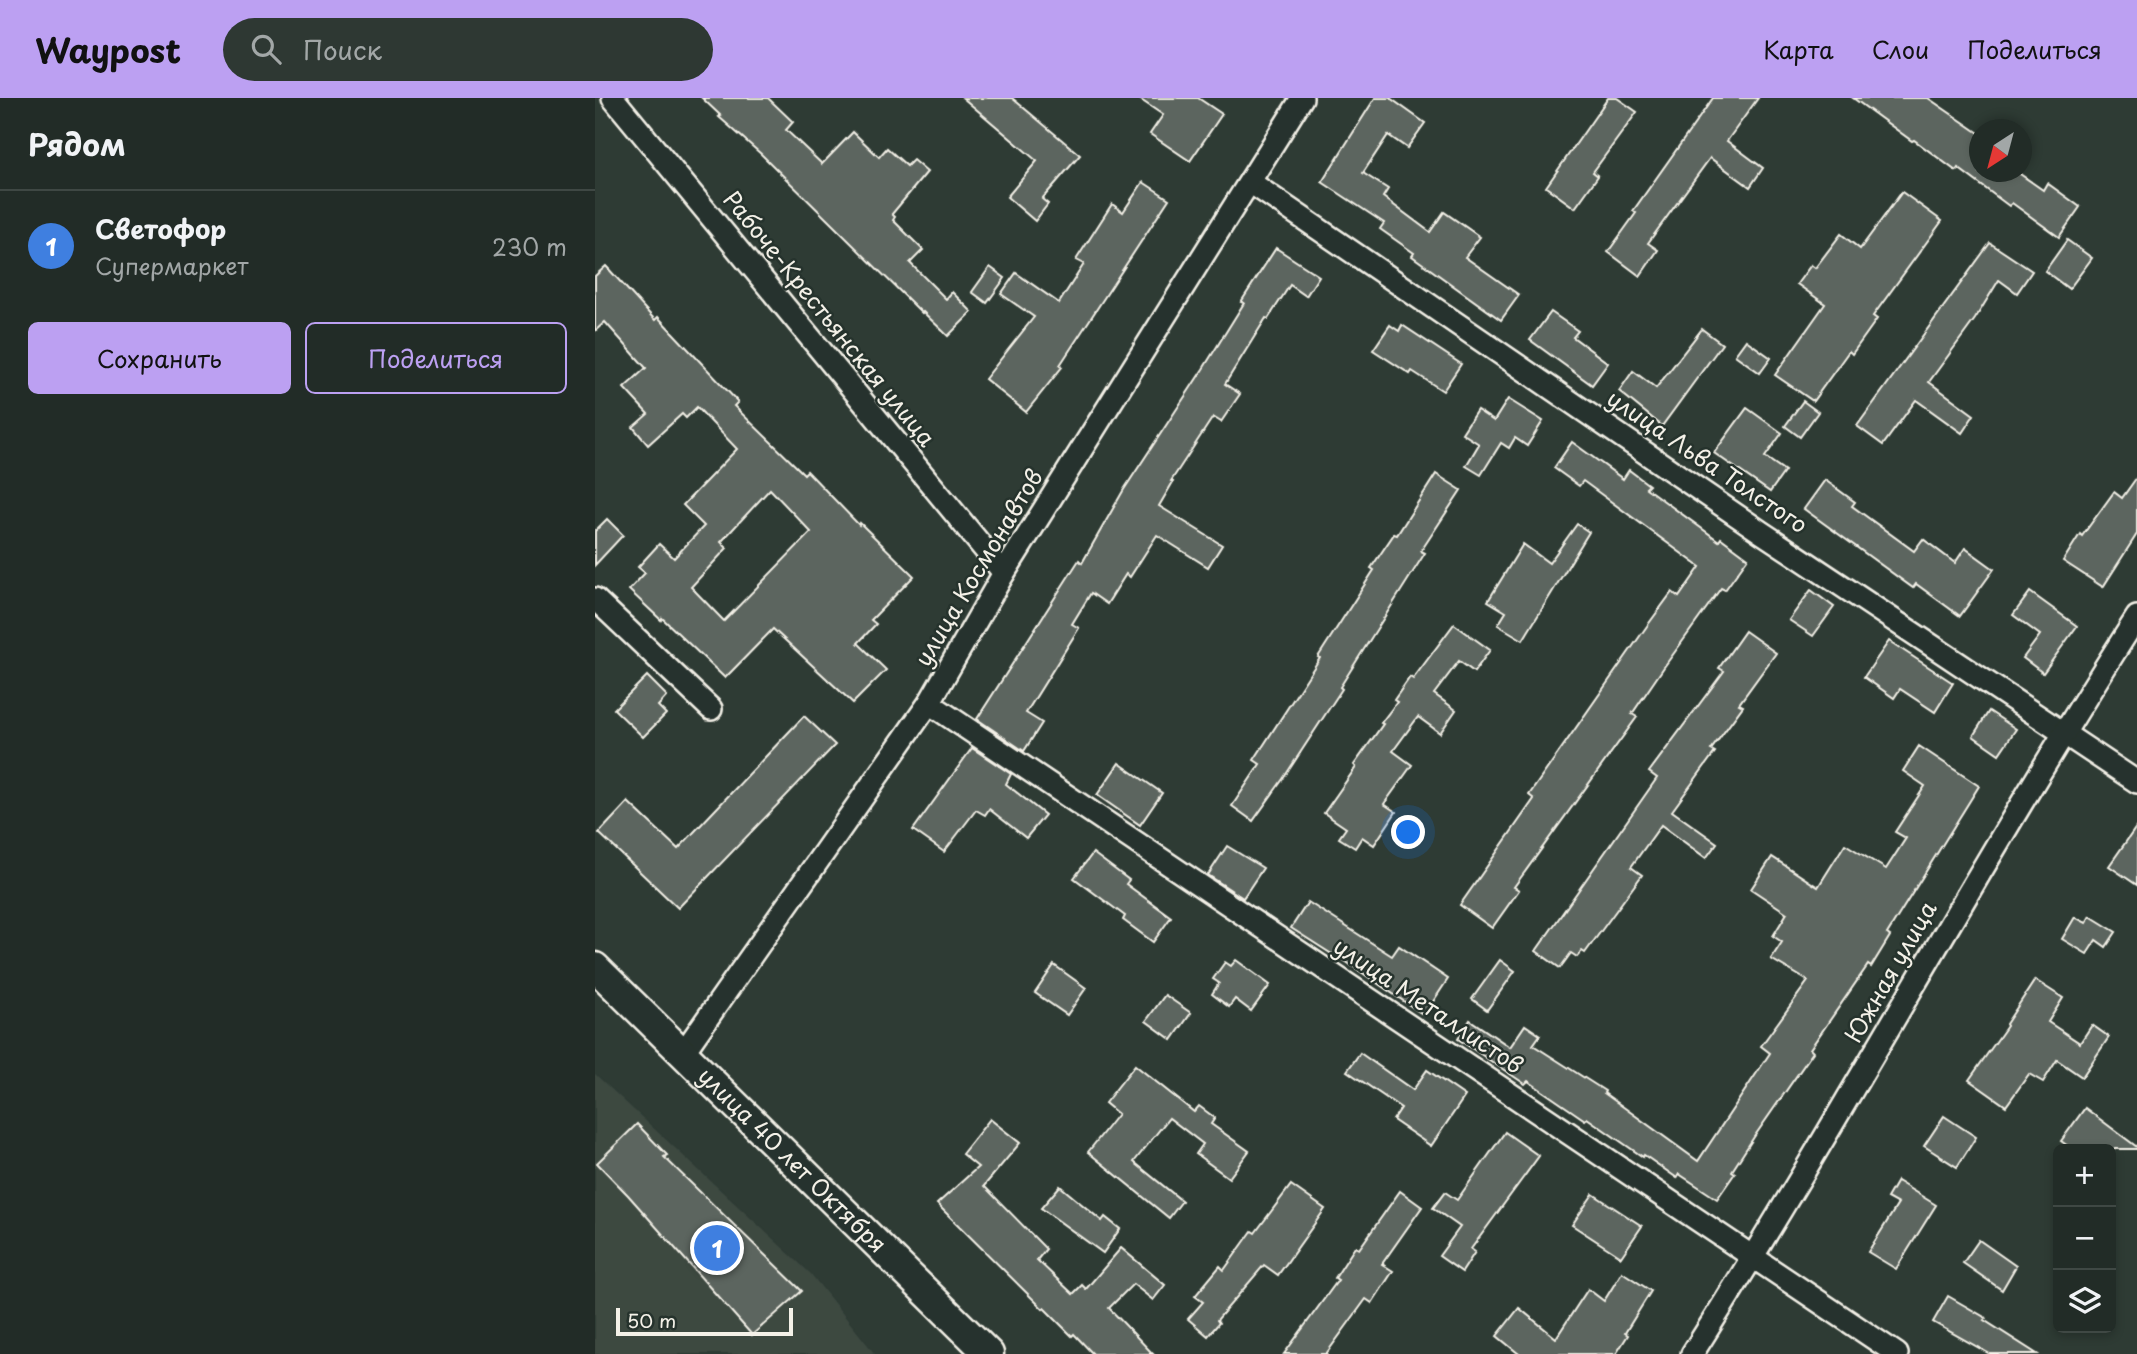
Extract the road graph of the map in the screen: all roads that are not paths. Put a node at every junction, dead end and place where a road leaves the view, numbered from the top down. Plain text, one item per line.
1 (613, 98) edge
2 (1302, 98) edge
3 (1250, 182) junction
4 (1004, 573) junction
5 (595, 598) edge
6 (2137, 617) edge
7 (929, 703) junction
8 (711, 709) dead end
9 (2063, 732) junction
10 (2137, 782) edge
11 (595, 967) edge
12 (683, 1053) junction
13 (1754, 1257) junction
14 (989, 1354) edge
15 (1692, 1354) edge
16 (1897, 1354) edge

1 - 4 street, Рабоче-Крестьянская улица
2 - 3 street, улица Космонавтов
3 - 4 street, улица Космонавтов
3 - 9 street, улица Льва Толстого
4 - 7 street, улица Космонавтов
5 - 8 street
6 - 9 street, Южная улица
7 - 12 street, улица Космонавтов
7 - 13 street, улица Металлистов
9 - 10 street, улица Льва Толстого
9 - 13 street, Южная улица
11 - 12 street, улица 40 лет Октября
12 - 14 street, улица 40 лет Октября
13 - 15 street, Южная улица
13 - 16 street, улица Металлистов

